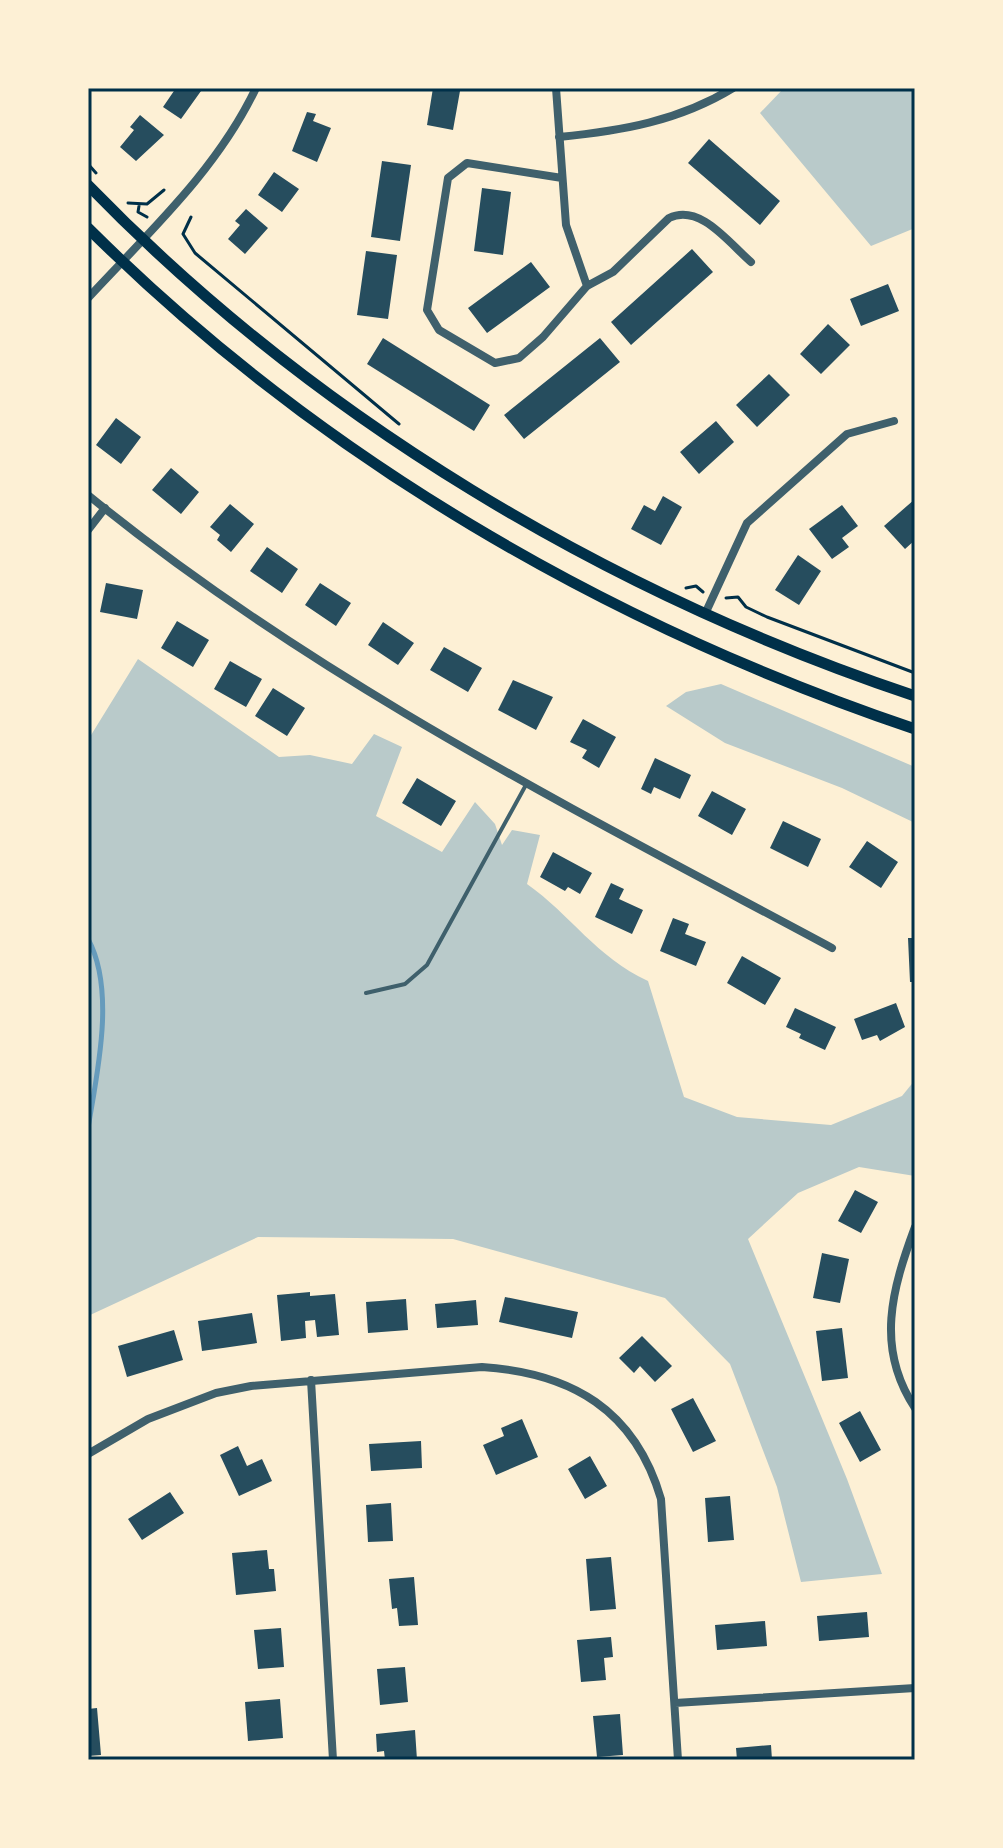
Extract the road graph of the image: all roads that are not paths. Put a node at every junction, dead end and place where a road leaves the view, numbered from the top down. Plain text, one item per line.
1 (256, 88) edge
2 (556, 88) edge
3 (733, 88) edge
4 (559, 137) junction
5 (562, 178) junction
6 (88, 185) edge
7 (88, 228) edge
8 (144, 238) junction
9 (122, 262) junction
10 (751, 262) dead end
11 (587, 286) junction
12 (88, 298) edge
13 (894, 421) dead end
14 (88, 495) edge
15 (105, 508) junction
16 (88, 530) edge
17 (705, 614) junction
18 (915, 696) edge
19 (915, 729) edge
20 (527, 783) junction
21 (832, 948) dead end
22 (366, 993) dead end
23 (915, 1227) edge
24 (311, 1380) junction
25 (915, 1408) edge
26 (88, 1454) edge
27 (915, 1688) edge
28 (675, 1703) junction
29 (333, 1760) edge
30 (678, 1760) edge

1 - 8 street
2 - 4 street
3 - 4 street
4 - 5 street
5 - 11 street
5 - 11 street
6 - 8 main road
7 - 9 main road
8 - 9 street
8 - 17 main road
9 - 12 street
9 - 19 main road
10 - 11 street
13 - 17 street
14 - 15 street
15 - 16 street
15 - 20 street
17 - 18 main road
20 - 21 street
20 - 22 lane
23 - 25 street
24 - 26 street
24 - 28 street
24 - 29 street
27 - 28 street
28 - 30 street

